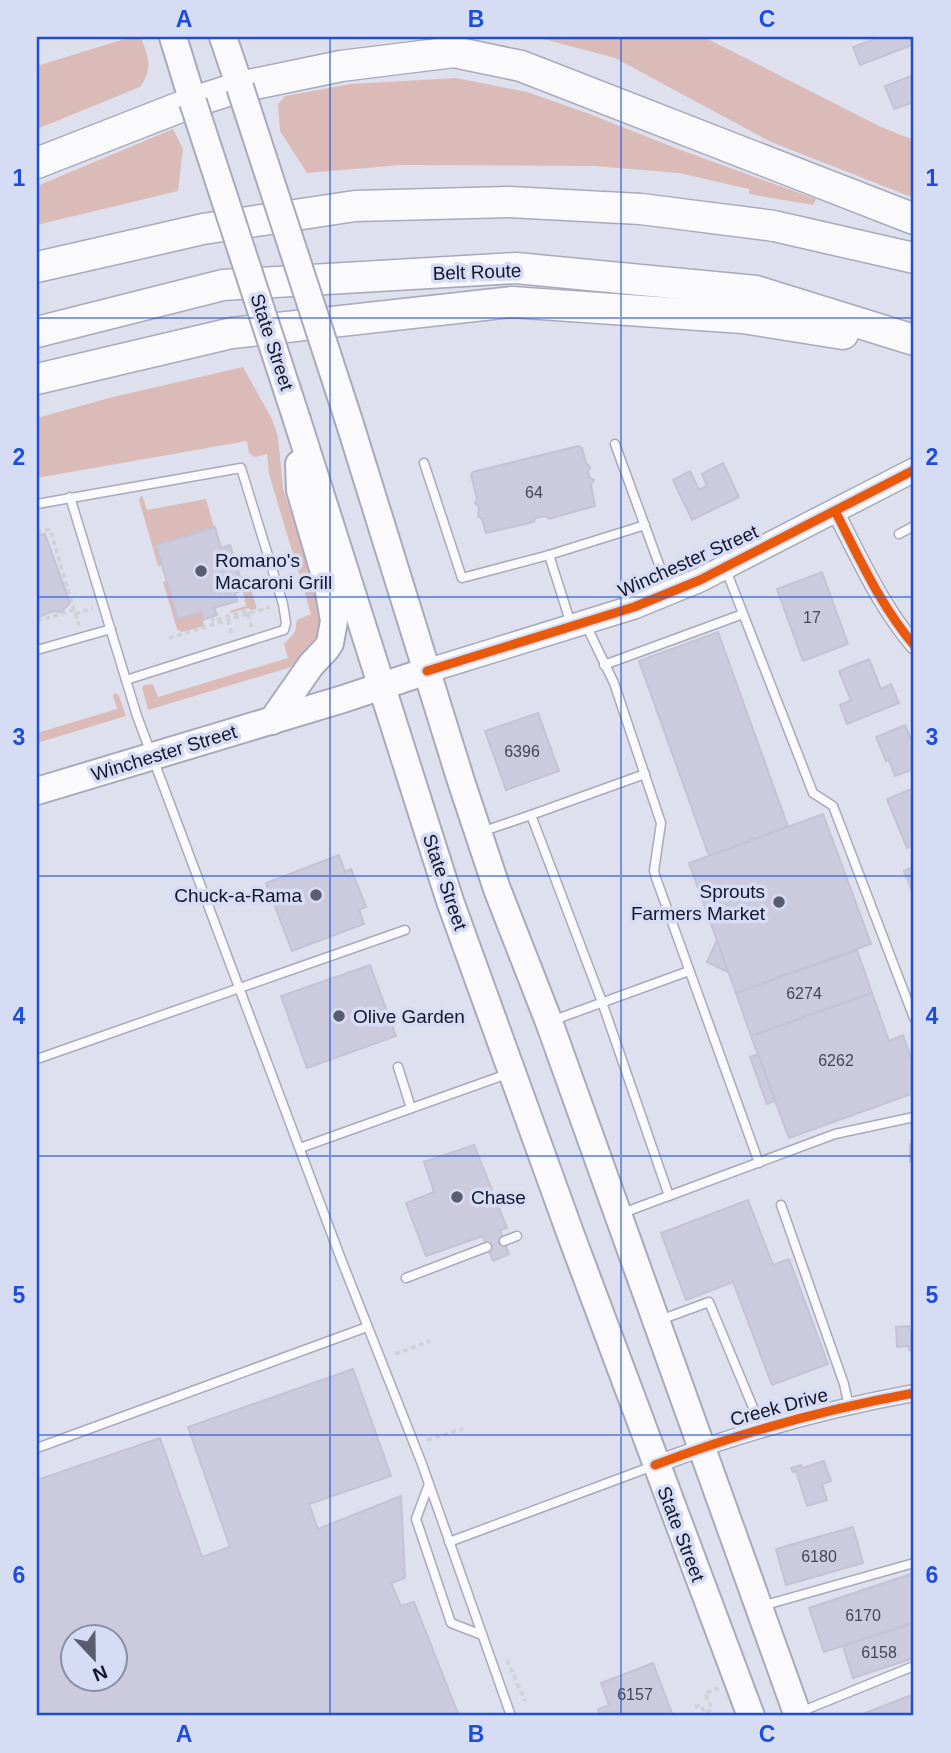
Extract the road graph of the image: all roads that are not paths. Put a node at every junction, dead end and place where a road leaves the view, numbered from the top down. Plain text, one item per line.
1 (173, 37) edge
2 (223, 37) edge
3 (240, 87) junction
4 (194, 102) junction
5 (37, 163) edge
6 (914, 219) edge
7 (914, 258) edge
8 (37, 267) edge
9 (37, 332) edge
10 (914, 340) edge
11 (914, 346) edge
12 (37, 379) edge
13 (297, 420) junction
14 (615, 444) dead end
15 (424, 463) dead end
16 (914, 470) edge
17 (70, 497) junction
18 (37, 504) edge
19 (835, 511) junction
20 (645, 524) junction
21 (914, 526) edge
22 (899, 534) dead end
23 (550, 555) junction
24 (725, 567) junction
25 (669, 592) junction
26 (743, 614) junction
27 (579, 624) junction
28 (110, 629) junction
29 (914, 645) edge
30 (37, 650) edge
31 (604, 665) junction
32 (427, 671) junction
33 (126, 680) junction
34 (380, 687) junction
35 (271, 721) junction
36 (152, 757) junction
37 (645, 774) junction
38 (37, 791) edge
39 (531, 815) junction
40 (479, 833) junction
41 (405, 930) dead end
42 (689, 971) junction
43 (239, 986) junction
44 (602, 1002) junction
45 (914, 1018) edge
46 (549, 1022) junction
47 (37, 1059) edge
48 (398, 1067) dead end
49 (512, 1072) junction
50 (411, 1108) junction
51 (914, 1117) edge
52 (300, 1148) junction
53 (759, 1163) junction
54 (669, 1196) junction
55 (781, 1205) dead end
56 (618, 1215) junction
57 (517, 1236) dead end
58 (504, 1241) dead end
59 (487, 1247) dead end
60 (406, 1278) dead end
61 (656, 1321) junction
62 (368, 1327) junction
63 (914, 1393) edge
64 (849, 1407) junction
65 (762, 1429) junction
66 (701, 1447) junction
67 (37, 1448) edge
68 (655, 1465) junction
69 (429, 1484) junction
70 (449, 1542) junction
71 (914, 1563) edge
72 (759, 1607) junction
73 (482, 1635) junction
74 (914, 1666) edge
75 (797, 1715) edge
76 (511, 1716) edge
77 (751, 1716) edge

1 - 4 main road, State Street
2 - 3 main road
3 - 4 highway
3 - 6 highway
3 - 32 main road, bridge
4 - 5 highway
4 - 13 main road, State Street, bridge
7 - 8 highway
9 - 10 highway, Belt Route
11 - 12 highway
13 - 34 main road, State Street
13 - 35 main road
14 - 20 lane
15 - 23 lane
16 - 19 main road, Winchester Street
17 - 18 lane
17 - 28 lane
17 - 33 lane
19 - 24 main road, Winchester Street
19 - 29 street
20 - 23 lane
20 - 25 lane
21 - 22 lane
23 - 27 lane
24 - 25 main road, Winchester Street
24 - 26 lane
25 - 27 main road, Winchester Street
26 - 31 lane
26 - 45 lane
27 - 31 lane
27 - 32 main road, Winchester Street
28 - 30 lane
28 - 33 lane
31 - 37 lane
32 - 34 main road, Winchester Street
32 - 40 main road
33 - 36 lane
34 - 35 main road, Winchester Street
34 - 49 main road, State Street
35 - 36 main road, Winchester Street
36 - 38 main road, Winchester Street
36 - 43 lane
37 - 39 lane
37 - 42 lane
39 - 40 lane
39 - 44 lane
40 - 46 main road
41 - 43 lane
42 - 44 lane
42 - 53 lane
43 - 47 lane
43 - 52 lane
44 - 46 lane
44 - 54 lane
46 - 56 main road
48 - 50 lane
49 - 50 lane
49 - 68 main road, State Street
50 - 52 lane
51 - 53 lane
52 - 62 lane
53 - 54 lane
54 - 56 lane
55 - 64 lane
56 - 61 main road
57 - 58 lane
59 - 60 lane
61 - 65 lane
61 - 66 main road
62 - 67 lane
62 - 69 lane
63 - 64 street, Creek Drive
64 - 65 street, Creek Drive
65 - 66 street, Creek Drive
66 - 68 street, Creek Drive
66 - 72 main road
68 - 70 lane
68 - 77 main road, State Street
69 - 70 lane
69 - 73 lane
70 - 73 lane
71 - 72 lane
72 - 75 main road
73 - 76 lane
74 - 75 lane

